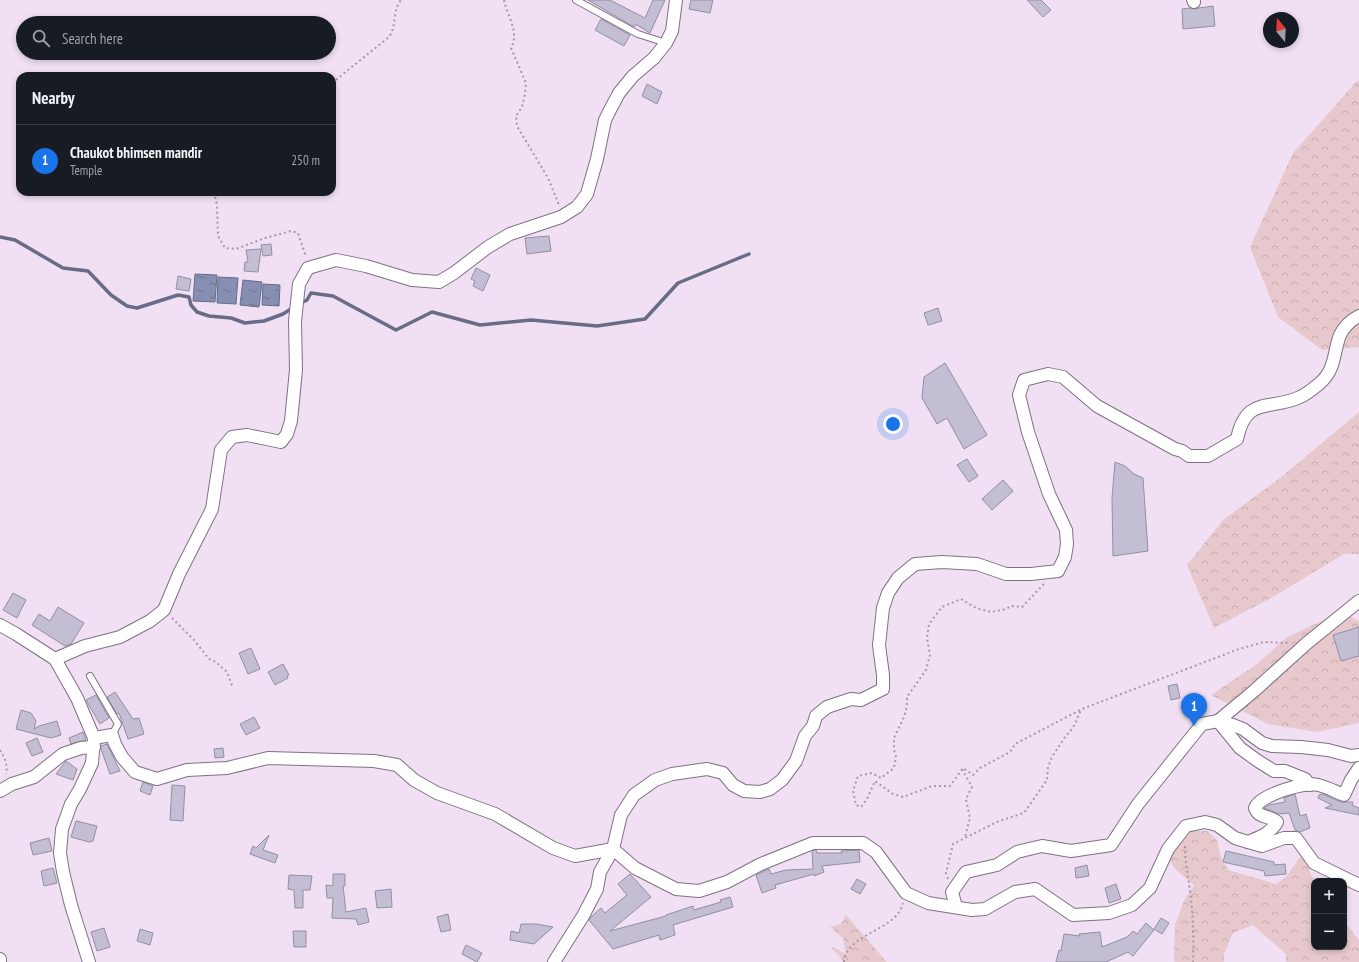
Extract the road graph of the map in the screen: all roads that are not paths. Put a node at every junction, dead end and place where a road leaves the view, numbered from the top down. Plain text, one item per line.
1 (576, 0) edge
2 (676, 0) edge
3 (666, 43) junction
4 (1359, 316) edge
5 (1359, 601) edge
6 (0, 625) edge
7 (55, 659) junction
8 (90, 676) dead end
9 (1218, 721) junction
10 (112, 735) junction
11 (94, 742) junction
12 (1359, 755) edge
13 (1359, 768) edge
14 (1310, 785) junction
15 (0, 791) edge
16 (1248, 842) junction
17 (613, 849) junction
18 (1359, 885) edge
19 (956, 907) junction
20 (89, 962) edge
21 (554, 962) edge

1 - 3 lane
2 - 3 street
3 - 7 street
4 - 17 street
5 - 9 street
6 - 7 street
7 - 11 street
8 - 10 lane
9 - 12 street
9 - 14 street
9 - 19 street
10 - 11 street
10 - 17 street
11 - 15 street
11 - 20 street
13 - 14 street
14 - 16 street
16 - 18 street
16 - 19 street
17 - 19 street
17 - 21 street

